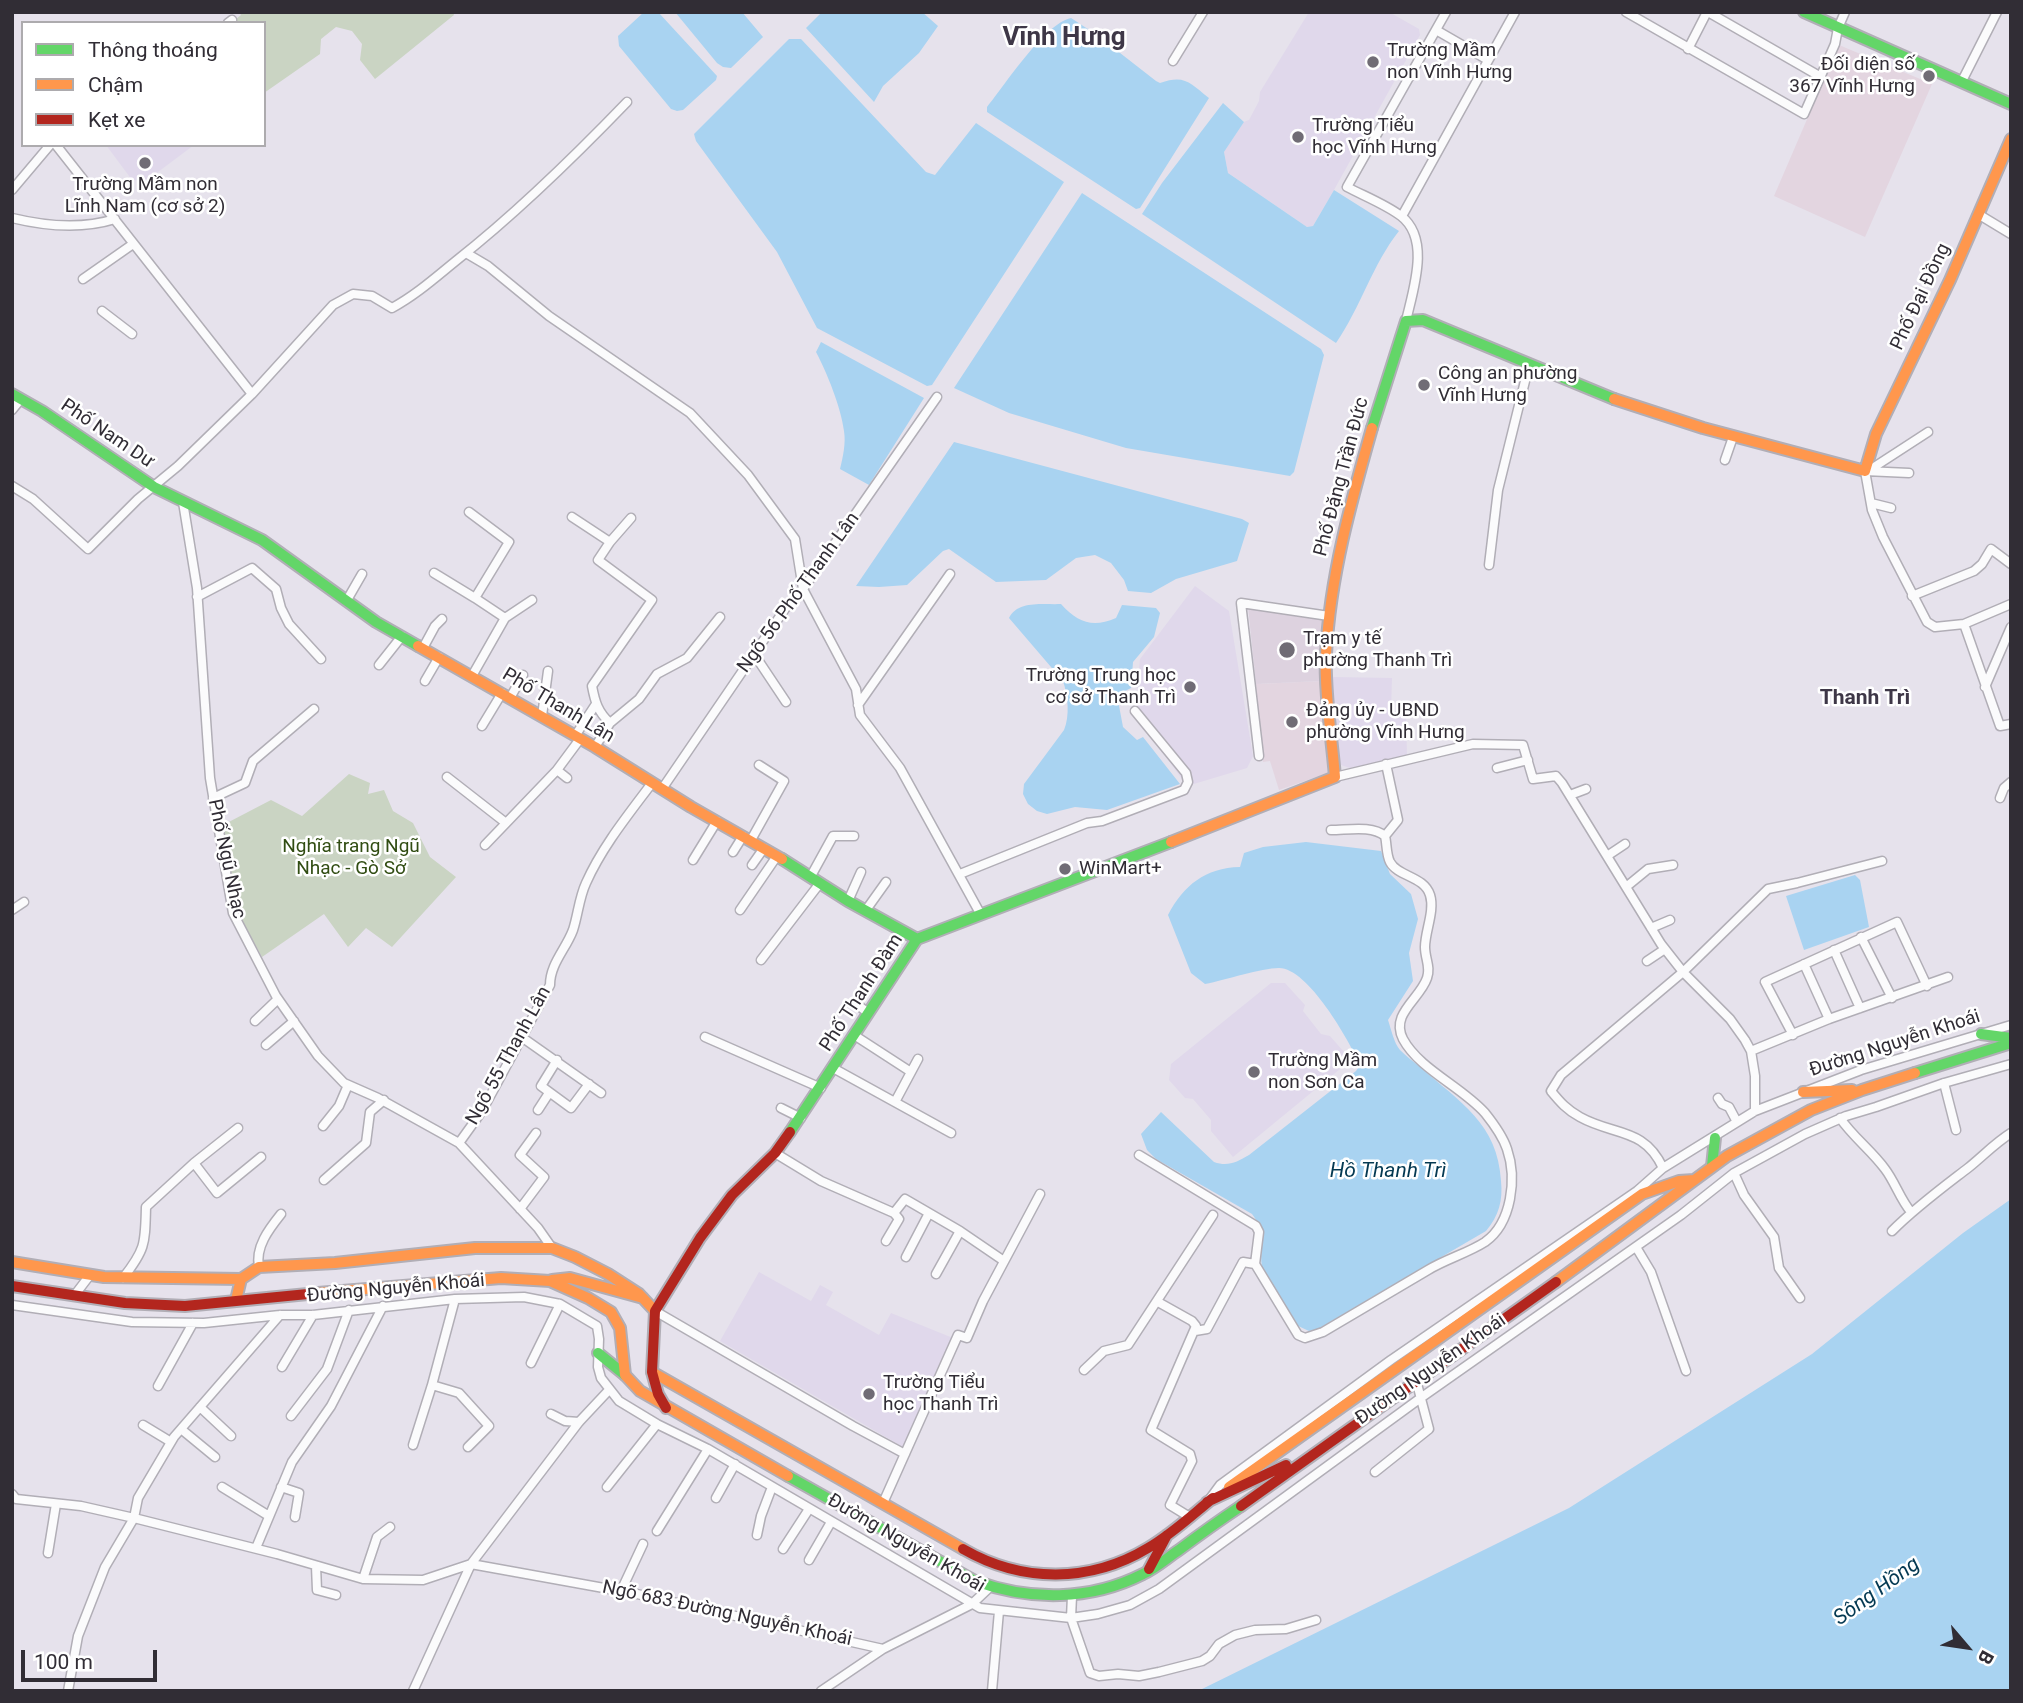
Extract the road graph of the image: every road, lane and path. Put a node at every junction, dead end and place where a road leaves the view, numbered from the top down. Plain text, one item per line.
1 (1203, 12) edge
2 (1446, 12) edge
3 (1515, 12) edge
4 (1626, 12) edge
5 (1707, 12) edge
6 (1804, 12) edge
7 (1845, 12) edge
8 (1997, 12) edge
9 (1838, 28) junction
10 (1436, 30) junction
11 (1688, 49) junction
12 (1488, 60) junction
13 (1173, 61) dead end
14 (1821, 77) junction
15 (1962, 81) junction
16 (627, 102) dead end
17 (2011, 104) edge
18 (2011, 139) edge
19 (48, 147) edge
20 (58, 147) edge
21 (12, 190) edge
22 (1978, 214) junction
23 (1402, 216) junction
24 (12, 218) edge
25 (115, 219) junction
26 (2011, 234) edge
27 (133, 244) junction
28 (466, 253) junction
29 (83, 279) dead end
30 (102, 311) dead end
31 (1406, 321) junction
32 (132, 334) dead end
33 (1530, 365) junction
34 (252, 394) junction
35 (17, 397) edge
36 (937, 397) dead end
37 (12, 410) edge
38 (1928, 432) dead end
39 (1733, 437) junction
40 (1725, 460) dead end
41 (1866, 471) junction
42 (1909, 473) dead end
43 (12, 486) edge
44 (154, 486) junction
45 (183, 502) junction
46 (1871, 503) junction
47 (1891, 508) dead end
48 (468, 512) dead end
49 (572, 517) dead end
50 (631, 518) dead end
51 (610, 542) junction
52 (2011, 564) edge
53 (1489, 565) dead end
54 (434, 573) dead end
55 (362, 574) dead end
56 (950, 574) dead end
57 (803, 589) junction
58 (1912, 596) junction
59 (197, 597) junction
60 (475, 598) junction
61 (347, 600) junction
62 (532, 600) dead end
63 (2011, 604) edge
64 (1329, 616) junction
65 (720, 617) dead end
66 (505, 618) junction
67 (442, 620) dead end
68 (1964, 624) junction
69 (2011, 627) edge
70 (402, 636) junction
71 (423, 648) junction
72 (754, 654) junction
73 (439, 657) junction
74 (321, 659) dead end
75 (379, 664) dead end
76 (548, 671) dead end
77 (523, 675) dead end
78 (472, 676) junction
79 (425, 681) dead end
80 (1985, 687) junction
81 (506, 695) junction
82 (786, 702) dead end
83 (596, 704) junction
84 (858, 705) junction
85 (314, 709) dead end
86 (1135, 711) dead end
87 (542, 716) junction
88 (610, 723) junction
89 (2011, 724) edge
90 (482, 726) dead end
91 (578, 737) junction
92 (595, 747) junction
93 (1259, 756) dead end
94 (1528, 760) junction
95 (1386, 764) junction
96 (759, 765) dead end
97 (1497, 768) dead end
98 (558, 770) junction
99 (447, 777) dead end
100 (1335, 777) junction
101 (566, 778) dead end
102 (2011, 782) edge
103 (657, 786) junction
104 (1586, 789) dead end
105 (1570, 796) junction
106 (213, 798) junction
107 (2000, 798) dead end
108 (717, 821) junction
109 (506, 823) junction
110 (1331, 830) dead end
111 (854, 836) dead end
112 (1385, 836) junction
113 (747, 838) junction
114 (1625, 844) dead end
115 (485, 845) dead end
116 (764, 848) junction
117 (733, 852) dead end
118 (777, 856) junction
119 (1607, 856) junction
120 (694, 860) dead end
121 (1882, 861) dead end
122 (752, 865) dead end
123 (1672, 865) dead end
124 (861, 872) dead end
125 (960, 874) junction
126 (815, 879) junction
127 (886, 882) dead end
128 (1626, 887) junction
129 (848, 901) junction
130 (24, 902) dead end
131 (12, 910) edge
132 (740, 910) dead end
133 (866, 910) junction
134 (981, 915) junction
135 (1670, 920) dead end
136 (1651, 928) junction
137 (1861, 937) junction
138 (917, 939) junction
139 (1665, 949) junction
140 (1835, 950) junction
141 (761, 960) dead end
142 (1647, 961) dead end
143 (1804, 964) junction
144 (1683, 972) junction
145 (1948, 976) dead end
146 (1927, 986) junction
147 (1892, 998) junction
148 (278, 999) junction
149 (855, 1003) dead end
150 (1860, 1009) junction
151 (867, 1012) junction
152 (1829, 1019) junction
153 (255, 1021) dead end
154 (294, 1021) junction
155 (2011, 1025) edge
156 (1981, 1034) junction
157 (854, 1035) junction
158 (1793, 1035) junction
159 (705, 1037) dead end
160 (523, 1038) junction
161 (2011, 1040) edge
162 (266, 1045) dead end
163 (1751, 1051) junction
164 (918, 1059) dead end
165 (557, 1060) junction
166 (2011, 1064) edge
167 (833, 1068) junction
168 (911, 1072) junction
169 (1944, 1083) junction
170 (348, 1084) junction
171 (589, 1084) junction
172 (821, 1088) junction
173 (1862, 1090) junction
174 (1803, 1092) junction
175 (549, 1093) junction
176 (601, 1093) dead end
177 (1718, 1098) dead end
178 (384, 1101) junction
179 (895, 1102) junction
180 (780, 1108) dead end
181 (538, 1110) dead end
182 (1755, 1111) junction
183 (801, 1118) junction
184 (1840, 1118) junction
185 (1737, 1122) junction
186 (323, 1126) dead end
187 (238, 1128) dead end
188 (1956, 1130) dead end
189 (536, 1133) dead end
190 (951, 1133) dead end
191 (2011, 1133) edge
192 (1715, 1138) junction
193 (458, 1143) junction
194 (775, 1153) junction
195 (1139, 1155) dead end
196 (261, 1157) dead end
197 (194, 1163) junction
198 (1713, 1166) junction
199 (1663, 1168) junction
200 (1734, 1173) junction
201 (324, 1180) dead end
202 (1694, 1180) junction
203 (1639, 1193) junction
204 (1040, 1194) dead end
205 (520, 1209) junction
206 (1911, 1212) junction
207 (894, 1213) junction
208 (929, 1213) junction
209 (281, 1214) dead end
210 (1213, 1216) dead end
211 (961, 1231) junction
212 (1892, 1231) dead end
213 (886, 1241) dead end
214 (1636, 1247) junction
215 (552, 1248) junction
216 (906, 1257) dead end
217 (1004, 1261) junction
218 (12, 1262) edge
219 (1255, 1264) junction
220 (260, 1267) junction
221 (936, 1274) dead end
222 (90, 1275) junction
223 (123, 1279) junction
224 (241, 1279) junction
225 (550, 1281) junction
226 (12, 1286) edge
227 (74, 1296) junction
228 (643, 1297) junction
229 (455, 1298) junction
230 (1800, 1298) dead end
231 (236, 1300) junction
232 (1158, 1302) junction
233 (561, 1304) junction
234 (12, 1305) edge
235 (383, 1306) junction
236 (349, 1310) junction
237 (655, 1311) junction
238 (280, 1315) junction
239 (313, 1315) junction
240 (193, 1323) junction
241 (1195, 1331) junction
242 (598, 1353) junction
243 (531, 1363) dead end
244 (282, 1367) dead end
245 (1084, 1370) dead end
246 (1686, 1371) dead end
247 (652, 1372) junction
248 (625, 1375) junction
249 (1416, 1381) junction
250 (432, 1385) junction
251 (158, 1386) dead end
252 (609, 1390) junction
253 (1422, 1397) junction
254 (200, 1407) junction
255 (666, 1408) junction
256 (551, 1415) dead end
257 (291, 1416) dead end
258 (579, 1422) junction
259 (657, 1424) junction
260 (143, 1425) dead end
261 (181, 1429) junction
262 (231, 1436) dead end
263 (171, 1442) junction
264 (413, 1445) dead end
265 (468, 1447) dead end
266 (708, 1449) junction
267 (905, 1454) junction
268 (1311, 1454) junction
269 (215, 1457) dead end
270 (735, 1464) junction
271 (1375, 1472) dead end
272 (607, 1486) dead end
273 (772, 1487) junction
274 (222, 1488) dead end
275 (281, 1488) junction
276 (12, 1494) edge
277 (716, 1498) dead end
278 (1207, 1502) junction
279 (883, 1503) junction
280 (55, 1504) junction
281 (809, 1509) junction
282 (269, 1516) junction
283 (1188, 1516) junction
284 (295, 1517) dead end
285 (134, 1518) junction
286 (831, 1522) junction
287 (390, 1527) dead end
288 (657, 1531) dead end
289 (757, 1535) dead end
290 (1167, 1535) junction
291 (643, 1544) dead end
292 (256, 1548) junction
293 (783, 1549) dead end
294 (48, 1553) dead end
295 (809, 1560) dead end
296 (471, 1564) junction
297 (316, 1566) junction
298 (1146, 1573) junction
299 (363, 1579) junction
300 (990, 1587) junction
301 (621, 1591) junction
302 (336, 1595) dead end
303 (1072, 1596) junction
304 (972, 1604) junction
305 (999, 1611) junction
306 (1071, 1618) junction
307 (1316, 1620) dead end
308 (883, 1649) junction
309 (68, 1691) edge
310 (413, 1691) edge
311 (821, 1691) edge
312 (992, 1691) edge

1 - 13 street
2 - 10 street
3 - 12 street
4 - 11 street
5 - 11 street
5 - 14 street
6 - 9 street
7 - 9 street
8 - 15 street
9 - 14 street
9 - 15 street
10 - 12 street
10 - 23 street
11 - 14 street
12 - 23 street
15 - 17 street
16 - 28 street
18 - 22 street, Phố Đại Đồng
19 - 21 street
20 - 25 street
22 - 26 street
22 - 41 street, Phố Đại Đồng
23 - 31 street
24 - 25 street
25 - 27 street
27 - 29 street
27 - 34 street
28 - 34 street
28 - 57 street
30 - 32 street
31 - 33 street
31 - 64 street, Phố Đặng Trần Đức
33 - 39 street
33 - 53 street
34 - 44 street
35 - 37 street
35 - 44 street, Phố Nam Dư
36 - 57 street, Ngõ 56 Phố Thanh Lân
38 - 41 street
39 - 40 street
39 - 41 street
41 - 42 street
41 - 46 street, Phố Đại Đồng
43 - 44 street
44 - 45 street, Phố Nam Dư
45 - 59 street, Phố Ngũ Nhạc
45 - 61 street, Phố Thanh Lân
46 - 47 street
46 - 58 street, Phố Đại Đồng
48 - 60 street
49 - 51 street
50 - 51 street
51 - 83 street
52 - 58 street
54 - 60 street
55 - 61 street
56 - 84 street
57 - 72 street, Ngõ 56 Phố Thanh Lân
57 - 84 street
58 - 68 street, Phố Đại Đồng
59 - 74 street
59 - 106 street, Phố Ngũ Nhạc
60 - 66 street
61 - 70 street, Phố Thanh Lân
62 - 66 street
63 - 68 street
64 - 93 street
64 - 100 street, Phố Đặng Trần Đức
65 - 88 street
66 - 78 street
67 - 71 street
68 - 80 street
69 - 80 street
70 - 71 street, Phố Thanh Lân
70 - 75 street
71 - 73 street, Phố Thanh Lân
72 - 82 street
72 - 103 street, Ngõ 56 Phố Thanh Lân
73 - 78 street, Phố Thanh Lân
73 - 79 street
76 - 87 street
77 - 81 street
78 - 81 street, Phố Thanh Lân
80 - 89 street
81 - 87 street, Phố Thanh Lân
81 - 90 street
83 - 88 street
83 - 91 street
84 - 125 street
85 - 106 street
86 - 125 street
87 - 91 street, Phố Thanh Lân
88 - 92 street
91 - 92 street, Phố Thanh Lân
91 - 98 street
92 - 103 street, Phố Thanh Lân
94 - 95 street
94 - 97 street
94 - 105 street
95 - 100 street
95 - 112 street
96 - 113 street
98 - 101 street
98 - 109 street
99 - 109 street
100 - 134 street, Phố Thanh Đàm
102 - 107 street
103 - 108 street, Phố Thanh Lân
103 - 160 street, Ngõ 55 Thanh Lân
104 - 105 street
105 - 119 street
106 - 148 street, Phố Ngũ Nhạc
108 - 113 street, Phố Thanh Lân
108 - 120 street
109 - 115 street
110 - 112 street
111 - 126 street
112 - 219 street
113 - 116 street, Phố Thanh Lân
113 - 117 street
114 - 119 street
116 - 118 street, Phố Thanh Lân
116 - 122 street
118 - 126 street, Phố Thanh Lân
118 - 132 street
119 - 128 street
121 - 144 street
123 - 128 street
124 - 129 street
125 - 134 street
126 - 129 street, Phố Thanh Lân
126 - 141 street
127 - 133 street
128 - 136 street
129 - 133 street, Phố Thanh Lân
130 - 131 street
133 - 138 street, Phố Thanh Lân
134 - 138 street, Phố Thanh Đàm
135 - 136 street
136 - 139 street
137 - 140 street
137 - 146 street
137 - 147 street
138 - 151 street, Phố Thanh Đàm
139 - 142 street
139 - 144 street
140 - 143 street
140 - 150 street
143 - 152 street
143 - 158 street
144 - 163 street
144 - 199 street
145 - 146 street
146 - 147 street
147 - 150 street
148 - 153 street
148 - 154 street, Phố Ngũ Nhạc
149 - 151 street
150 - 152 street
151 - 157 street, Phố Thanh Đàm
152 - 158 street
154 - 162 street
154 - 170 street, Phố Ngũ Nhạc
155 - 156 street, Đường Nguyễn Khoái
156 - 161 street
156 - 174 street, Đường Nguyễn Khoái
157 - 167 street, Phố Thanh Đàm
157 - 168 street
158 - 163 street
159 - 172 street
160 - 165 street
160 - 193 street, Ngõ 55 Thanh Lân
161 - 173 street, Đường Nguyễn Khoái
163 - 182 street
164 - 168 street
165 - 171 street
165 - 175 street
166 - 169 street, Đường Nguyễn Khoái
167 - 172 street, Phố Thanh Đàm
167 - 179 street
168 - 179 street
169 - 184 street, Đường Nguyễn Khoái
169 - 188 street
170 - 178 street, Phố Ngũ Nhạc
170 - 186 street
171 - 175 street
171 - 176 street
172 - 183 street, Phố Thanh Đàm
173 - 174 street
173 - 198 street, Đường Nguyễn Khoái
174 - 182 street, Đường Nguyễn Khoái
175 - 181 street
177 - 185 street
178 - 193 street, Phố Ngũ Nhạc
178 - 201 street
179 - 190 street
180 - 183 street
182 - 185 street, Đường Nguyễn Khoái
183 - 194 street, Phố Thanh Đàm
184 - 200 street, Đường Nguyễn Khoái
184 - 206 street
185 - 192 street, Đường Nguyễn Khoái
187 - 197 street
189 - 205 street
191 - 206 street
192 - 198 street
192 - 199 street, Đường Nguyễn Khoái
193 - 205 street, Phố Ngũ Nhạc
194 - 207 street
194 - 237 street, Phố Thanh Đàm
195 - 219 street
196 - 197 street
197 - 223 street
198 - 202 street, Đường Nguyễn Khoái
199 - 203 street, Đường Nguyễn Khoái
200 - 214 street, Đường Nguyễn Khoái
200 - 230 street
202 - 203 street, Đường Nguyễn Khoái
202 - 249 street, Đường Nguyễn Khoái
203 - 278 street, Đường Nguyễn Khoái
204 - 217 street
205 - 215 street, Phố Ngũ Nhạc
206 - 212 street
207 - 208 street
207 - 213 street
208 - 211 street
208 - 216 street
209 - 220 street
210 - 232 street
211 - 217 street
211 - 221 street
214 - 246 street
214 - 253 street, Đường Nguyễn Khoái
215 - 220 street, Đường Nguyễn Khoái
215 - 228 street, Đường Nguyễn Khoái
217 - 267 street
218 - 222 street
219 - 241 street
220 - 224 street, Đường Nguyễn Khoái
222 - 223 street
222 - 227 street
223 - 224 street
224 - 231 street
225 - 228 street
225 - 231 street, Đường Nguyễn Khoái
225 - 248 street, Đường Nguyễn Khoái
226 - 227 street, Đường Nguyễn Khoái
227 - 231 street, Đường Nguyễn Khoái
228 - 237 street, Đường Nguyễn Khoái
229 - 233 street, Đường Nguyễn Khoái
229 - 235 street, Đường Nguyễn Khoái
229 - 250 street
232 - 241 street
232 - 245 street
233 - 242 street, Đường Nguyễn Khoái
233 - 243 street
234 - 240 street, Đường Nguyễn Khoái
235 - 236 street, Đường Nguyễn Khoái
235 - 275 street
236 - 239 street, Đường Nguyễn Khoái
236 - 257 street
237 - 247 street, Phố Thanh Đàm
237 - 267 street
238 - 239 street, Đường Nguyễn Khoái
238 - 240 street, Đường Nguyễn Khoái
238 - 254 street
239 - 244 street
240 - 251 street
241 - 283 street
242 - 248 street
242 - 252 street, Đường Nguyễn Khoái
247 - 255 street, Phố Thanh Đàm
247 - 279 street, Đường Nguyễn Khoái
248 - 255 street, Đường Nguyễn Khoái
249 - 253 street
249 - 268 street, Đường Nguyễn Khoái
250 - 264 street
250 - 265 street
252 - 258 street
252 - 259 street, Đường Nguyễn Khoái
253 - 271 street
253 - 306 street, Đường Nguyễn Khoái
254 - 261 street
254 - 262 street
255 - 300 street, Đường Nguyễn Khoái
256 - 258 street
258 - 296 street
259 - 266 street, Đường Nguyễn Khoái
259 - 272 street
260 - 263 street
261 - 263 street
261 - 269 street
263 - 285 street
266 - 270 street, Đường Nguyễn Khoái
266 - 288 street
267 - 279 street
268 - 278 street
268 - 298 street, Đường Nguyễn Khoái
270 - 273 street, Đường Nguyễn Khoái
270 - 277 street
273 - 281 street, Đường Nguyễn Khoái
273 - 289 street
274 - 282 street
275 - 282 street
275 - 284 street
276 - 280 street
278 - 283 street, Đường Nguyễn Khoái
279 - 290 street, Đường Nguyễn Khoái
280 - 285 street
280 - 294 street
281 - 286 street, Đường Nguyễn Khoái
281 - 293 street
282 - 292 street
283 - 290 street, Đường Nguyễn Khoái
285 - 292 street
285 - 309 street
286 - 295 street
286 - 304 street, Đường Nguyễn Khoái
287 - 299 street
290 - 298 street
291 - 301 street
292 - 297 street
296 - 299 street
296 - 301 street, Ngõ 683 Đường Nguyễn Khoái
296 - 310 street
297 - 299 street
297 - 302 street
298 - 303 street, Đường Nguyễn Khoái
300 - 303 street, Đường Nguyễn Khoái
300 - 304 street
301 - 308 street, Ngõ 683 Đường Nguyễn Khoái
303 - 306 street
304 - 305 street, Đường Nguyễn Khoái
304 - 308 street
305 - 306 street, Đường Nguyễn Khoái
305 - 312 street
306 - 307 street
308 - 311 street

